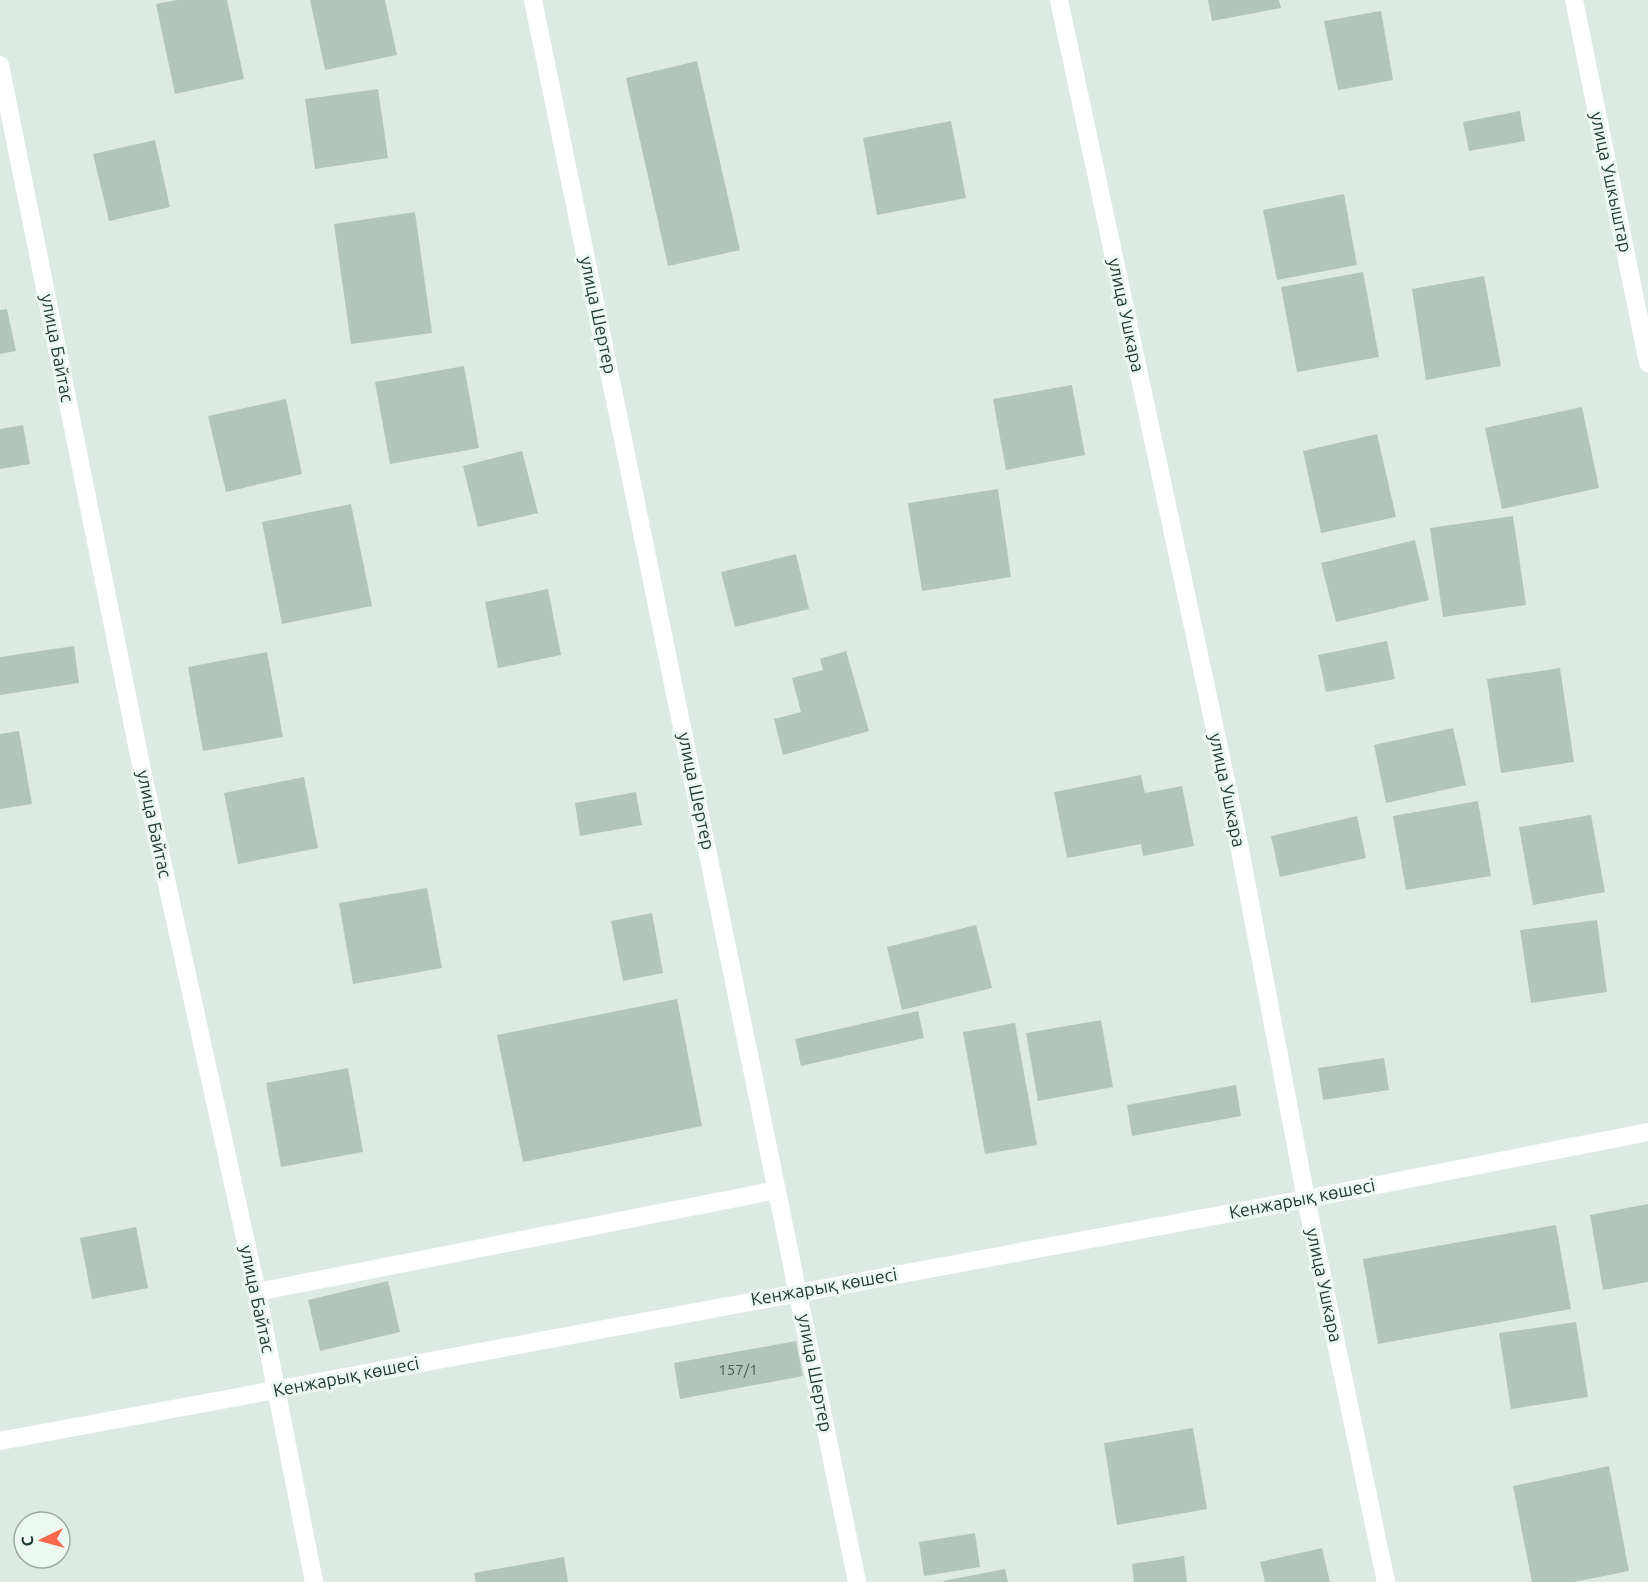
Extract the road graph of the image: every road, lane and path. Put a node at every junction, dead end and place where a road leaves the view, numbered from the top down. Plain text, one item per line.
1 (533, 0) edge
2 (1059, 0) edge
3 (1574, 0) edge
4 (0, 65) edge
5 (1648, 363) edge
6 (1648, 1132) edge
7 (777, 1190) junction
8 (1306, 1199) junction
9 (257, 1292) junction
10 (798, 1292) junction
11 (276, 1390) junction
12 (0, 1442) edge
13 (314, 1582) edge
14 (857, 1582) edge
15 (1386, 1582) edge

1 - 7 street, улица Шертер
2 - 8 street, улица Ушкара
3 - 5 street, улица Ушкыштар
4 - 9 street, улица Байтас
6 - 8 street, Кенжарық көшесі
7 - 9 street
7 - 10 street, улица Шертер
8 - 10 street, Кенжарық көшесі
8 - 15 street, улица Ушкара
9 - 11 street, улица Байтас
10 - 11 street, Кенжарық көшесі
10 - 14 street, улица Шертер
11 - 12 street, Кенжарық көшесі
11 - 13 street, улица Байтас

